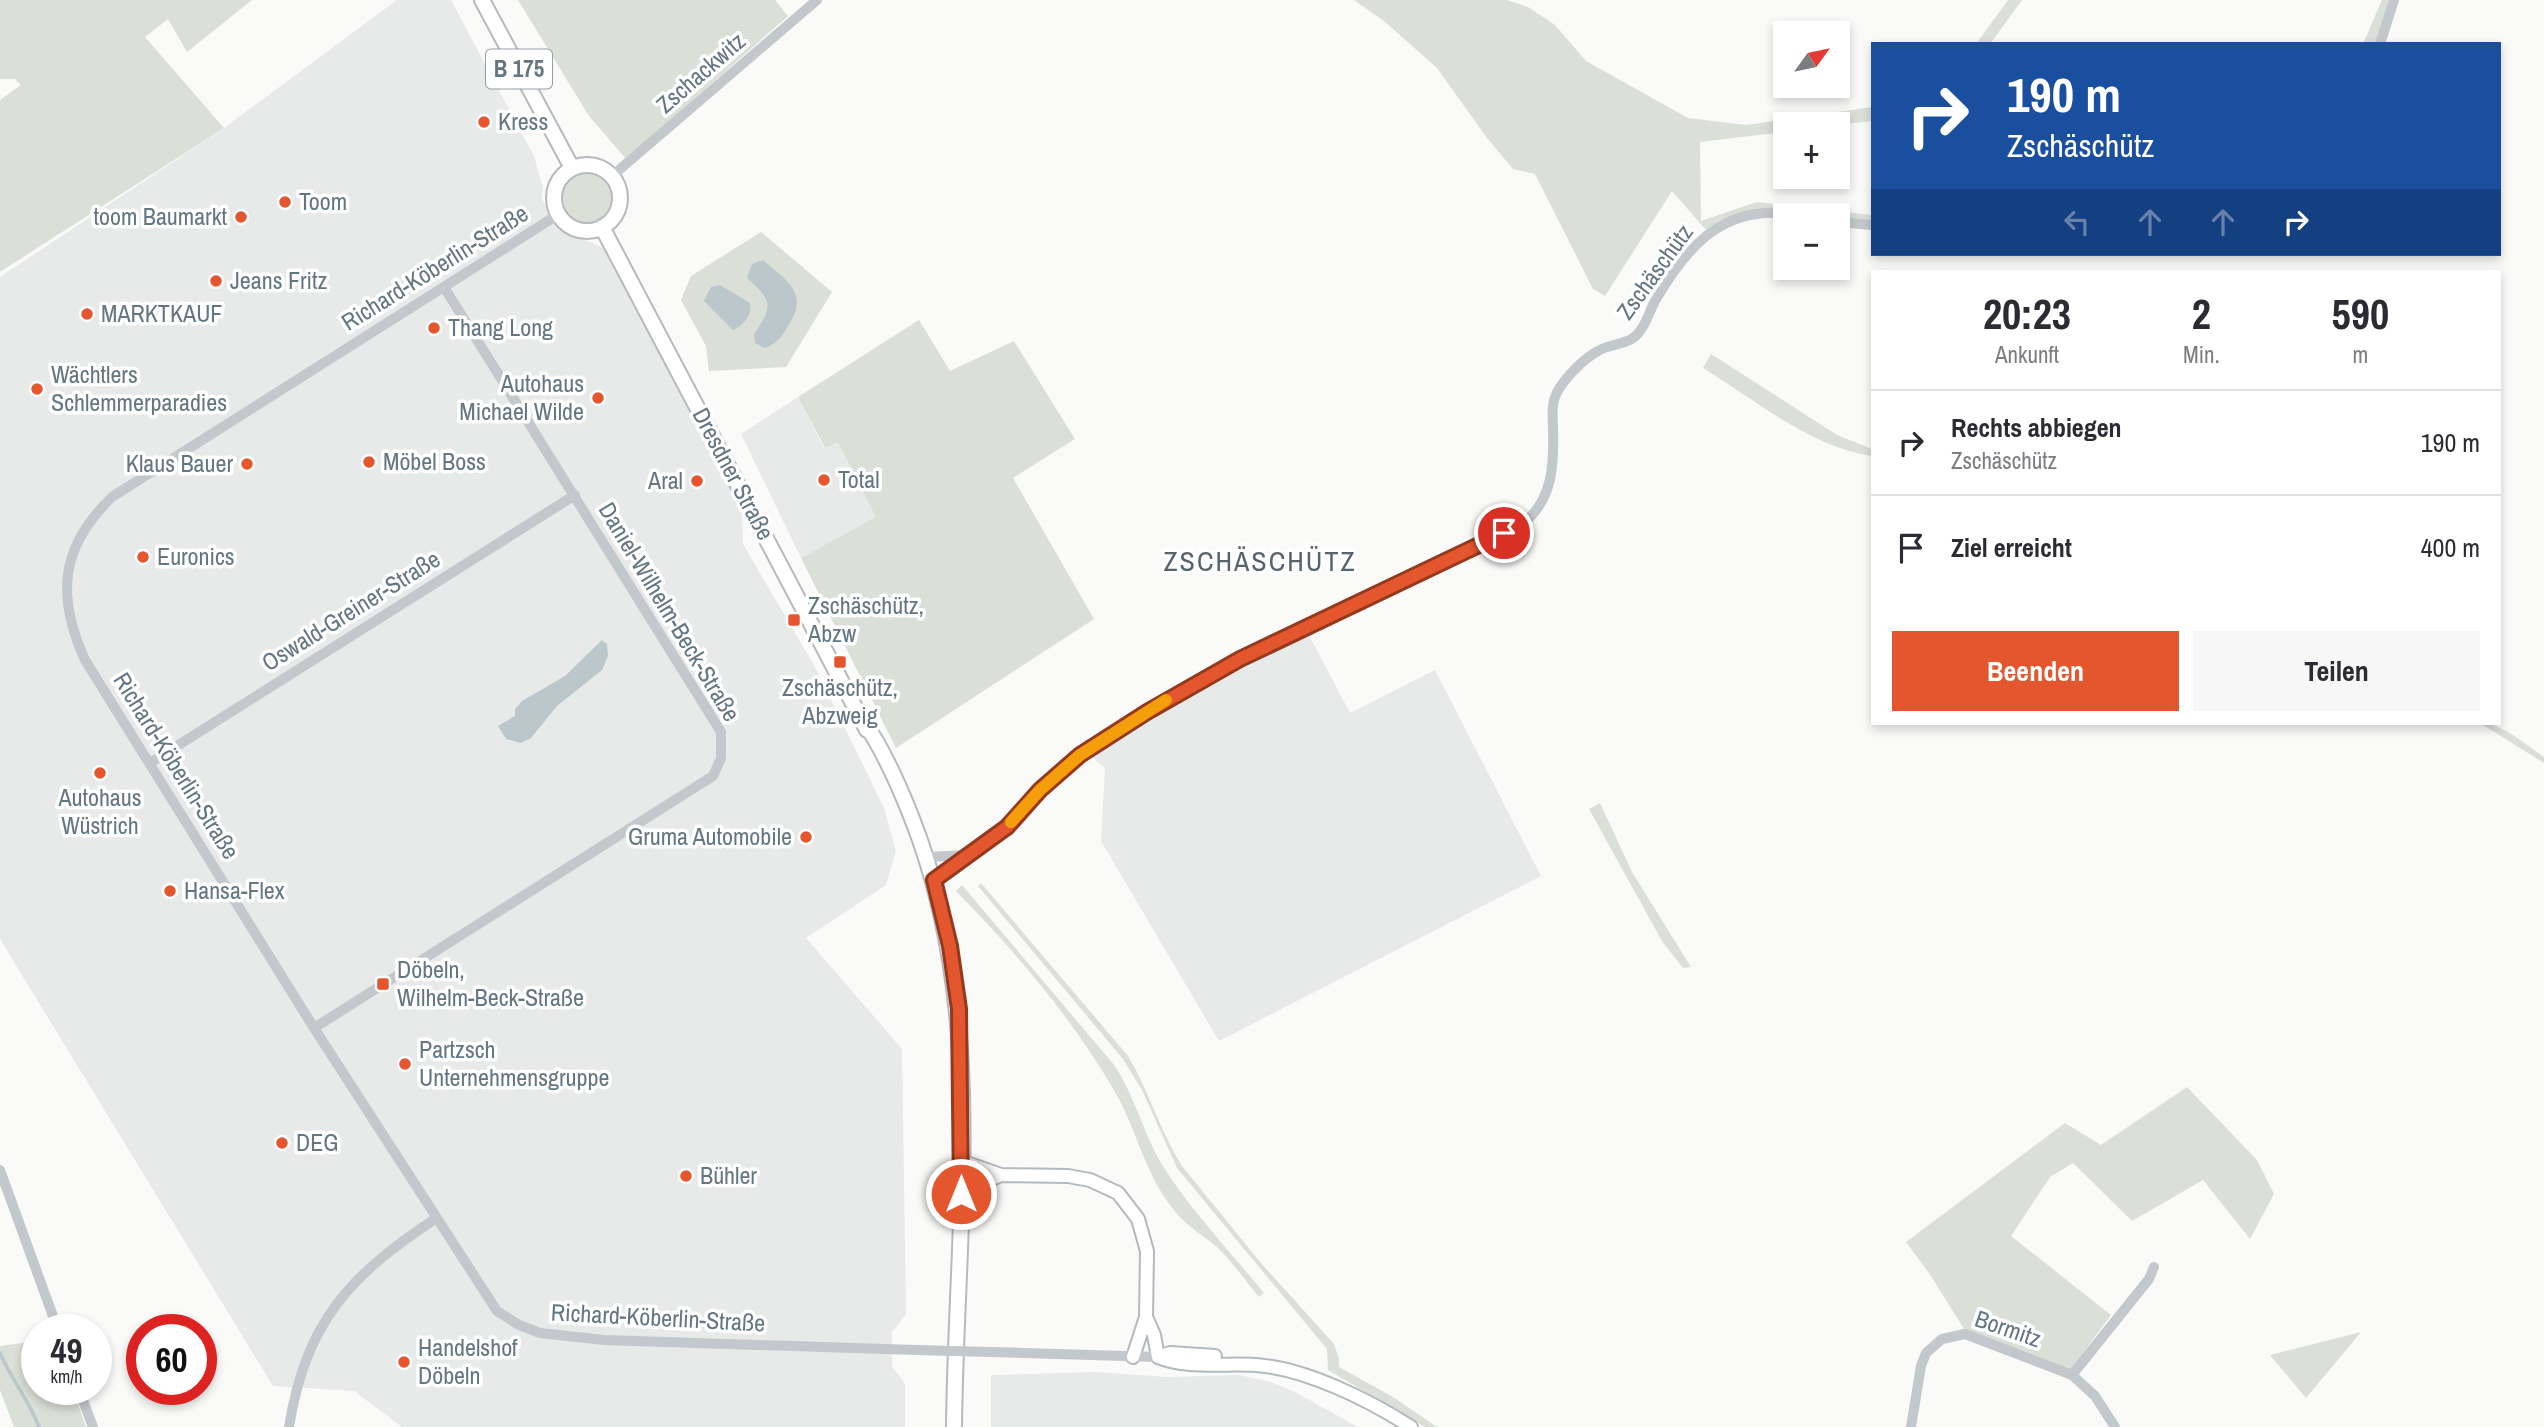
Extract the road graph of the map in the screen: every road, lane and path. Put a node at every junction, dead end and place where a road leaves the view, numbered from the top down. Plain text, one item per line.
1 (482, 0) edge
2 (817, 0) edge
3 (2394, 0) edge
4 (2381, 42) edge
5 (572, 168) junction
6 (612, 176) junction
7 (1773, 213) edge
8 (559, 214) junction
9 (1850, 223) edge
10 (1871, 225) edge
11 (602, 227) junction
12 (444, 288) junction
13 (575, 495) junction
14 (150, 763) junction
15 (967, 855) junction
16 (927, 857) junction
17 (934, 880) junction
18 (314, 1028) junction
19 (961, 1161) junction
20 (0, 1170) edge
21 (1000, 1175) junction
22 (961, 1185) junction
23 (435, 1219) junction
24 (2154, 1267) dead end
25 (52, 1314) edge
26 (1146, 1317) junction
27 (1133, 1357) junction
28 (1158, 1357) junction
29 (2072, 1375) junction
30 (85, 1405) edge
31 (93, 1427) edge
32 (289, 1427) edge
33 (954, 1427) edge
34 (1411, 1427) edge
35 (1911, 1427) edge
36 (2115, 1427) edge

1 - 5 main road, B 175
2 - 6 street, Zschackwitz
3 - 4 street
5 - 6 main road
5 - 8 main road
6 - 11 main road
7 - 15 street, Zschäschütz
8 - 11 main road
8 - 12 street, Richard-Köberlin-Straße
9 - 10 street
11 - 16 main road, Dresdner Straße
12 - 13 street, Daniel-Wilhelm-Beck-Straße
12 - 14 street, Richard-Köberlin-Straße
13 - 14 street, Oswald-Greiner-Straße
13 - 18 street, Daniel-Wilhelm-Beck-Straße
14 - 18 street, Richard-Köberlin-Straße
15 - 16 street
15 - 17 street, Zschäschütz
16 - 17 main road, Dresdner Straße
17 - 19 main road, Dresdner Straße
18 - 23 street, Richard-Köberlin-Straße
19 - 21 street
19 - 22 main road, Dresdner Straße
20 - 25 street
21 - 22 street
21 - 26 street
22 - 33 main road, Dresdner Straße
23 - 27 street, Richard-Köberlin-Straße, bridge
23 - 32 street
24 - 29 street
26 - 27 street
26 - 28 street
27 - 28 street, Richard-Köberlin-Straße
28 - 34 street
29 - 35 street, Bormitz
29 - 36 street, Bormitz
30 - 31 street

